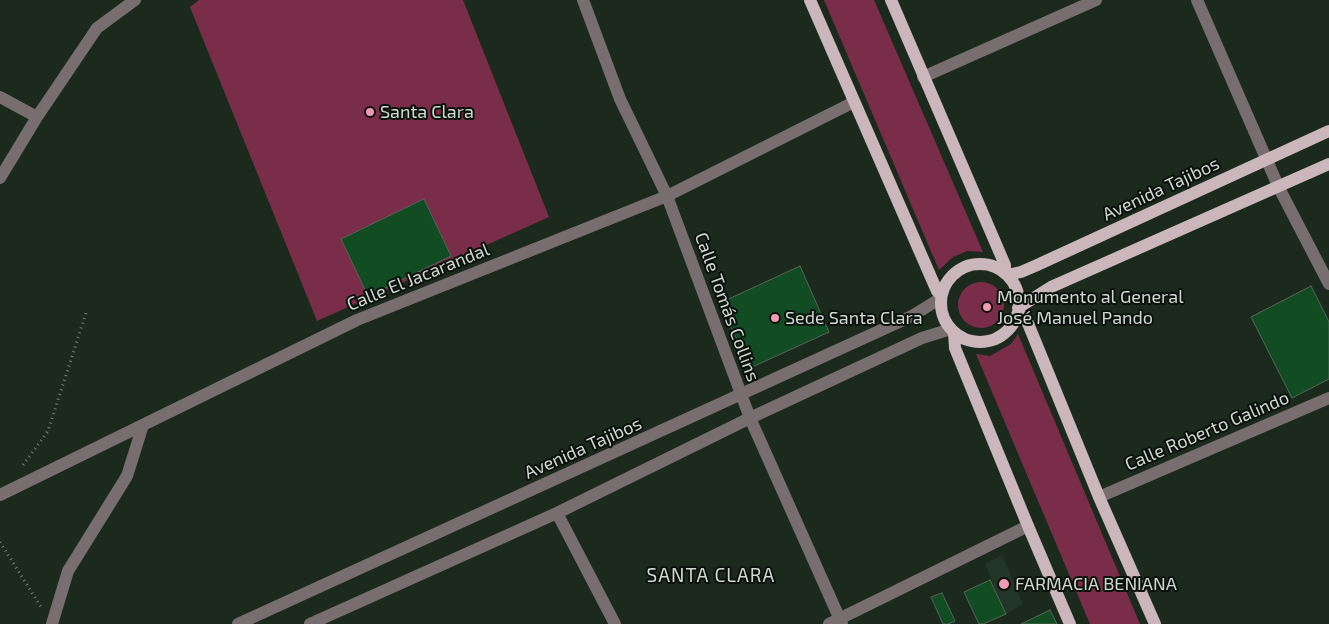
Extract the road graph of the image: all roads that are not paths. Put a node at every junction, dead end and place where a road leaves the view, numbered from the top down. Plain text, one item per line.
1 (136, 0) edge
2 (583, 0) edge
3 (810, 0) edge
4 (891, 0) edge
5 (1096, 0) edge
6 (1197, 0) edge
7 (923, 77) junction
8 (0, 97) edge
9 (854, 102) junction
10 (37, 117) junction
11 (1329, 131) edge
12 (1266, 160) junction
13 (1329, 164) edge
14 (0, 178) edge
15 (1279, 188) junction
16 (667, 196) junction
17 (1006, 274) junction
18 (1329, 284) edge
19 (941, 297) junction
20 (1018, 310) junction
21 (952, 331) junction
22 (741, 395) junction
23 (1329, 398) edge
24 (750, 418) junction
25 (144, 425) junction
26 (0, 495) edge
27 (1099, 497) junction
28 (557, 513) junction
29 (1028, 526) junction
30 (837, 622) edge
31 (52, 624) edge
32 (238, 624) edge
33 (310, 624) edge
34 (615, 624) edge
35 (1070, 624) edge
36 (1155, 624) edge

1 - 10 street
2 - 16 street, Calle Tomás Collins
3 - 9 main road
4 - 7 main road
5 - 7 street
6 - 12 street
7 - 17 main road
8 - 10 street
9 - 16 street, Calle El Jacarandal
9 - 19 main road
10 - 14 street
11 - 12 main road, Avenida Tajibos
12 - 15 street
12 - 17 main road, Avenida Tajibos
13 - 15 main road
15 - 18 street
15 - 20 main road
16 - 22 street, Calle Tomás Collins
16 - 25 street, Calle El Jacarandal
17 - 19 main road
17 - 20 main road
19 - 21 main road
19 - 22 street, Avenida Tajibos
20 - 21 main road
20 - 27 main road
21 - 24 street
21 - 29 main road
22 - 24 street, Calle Tomás Collins
22 - 32 street, Avenida Tajibos
23 - 27 street, Calle Roberto Galindo
24 - 28 street
24 - 30 street, Calle Tomás Collins
25 - 26 street, Calle El Jacarandal
25 - 31 street
27 - 36 main road
28 - 33 street
28 - 34 street
29 - 30 street
29 - 35 main road

